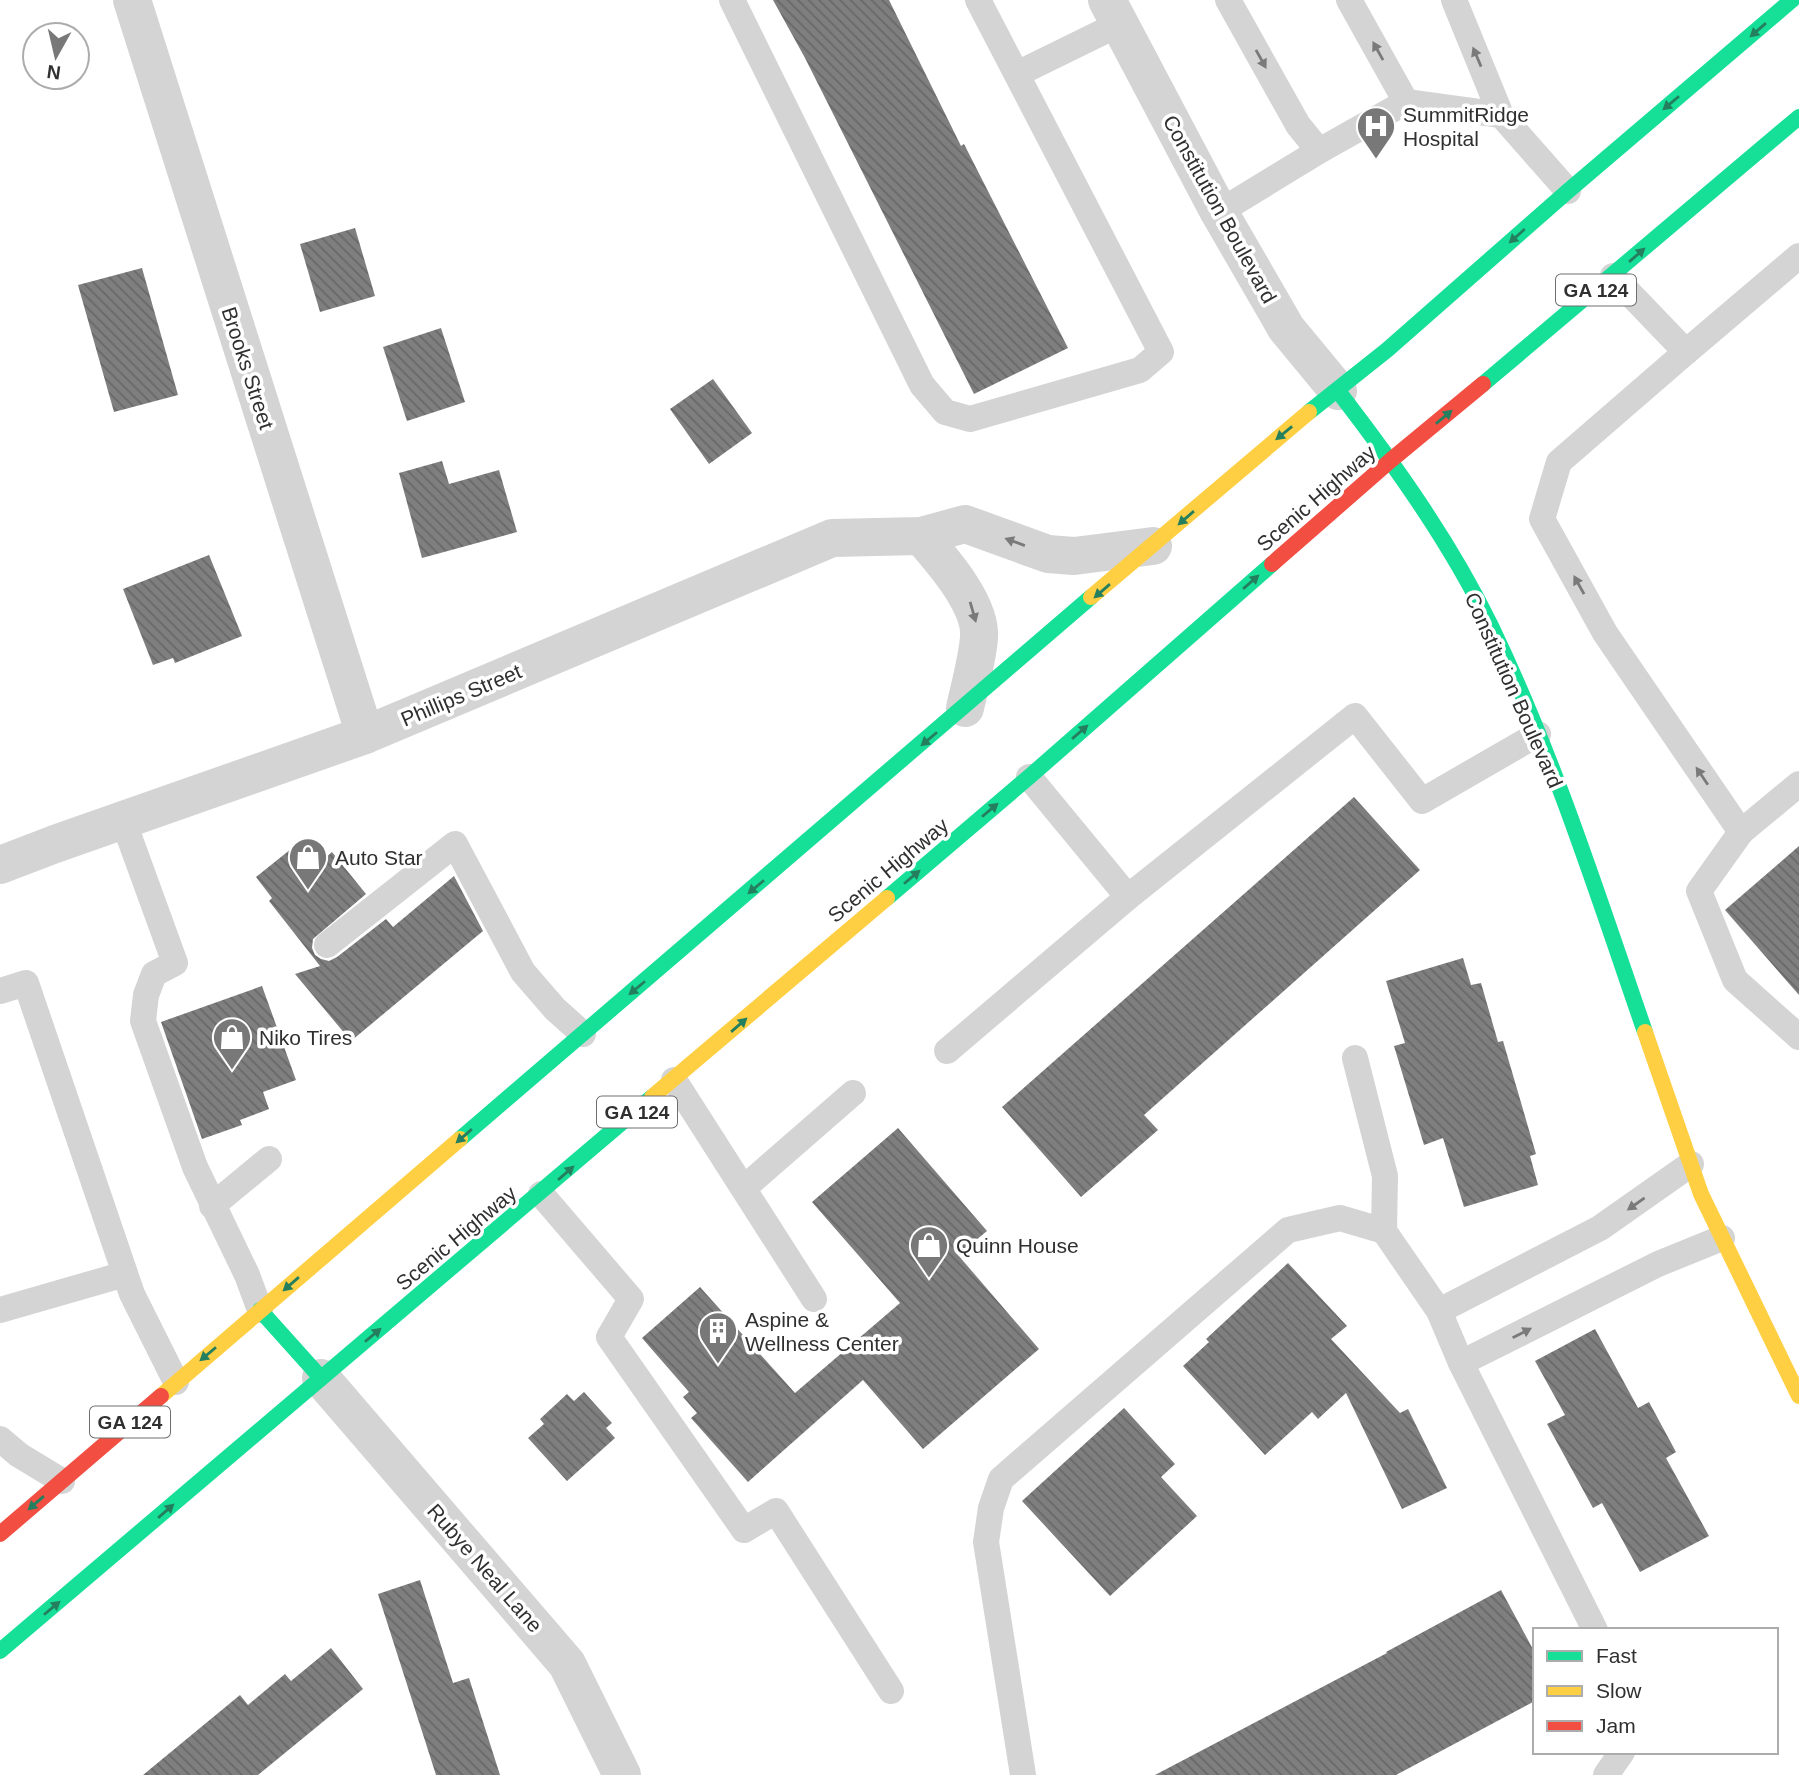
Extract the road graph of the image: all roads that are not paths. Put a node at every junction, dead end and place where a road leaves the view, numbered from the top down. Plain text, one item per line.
1 (132, 0) edge
2 (732, 0) edge
3 (978, 0) edge
4 (1228, 0) edge
5 (1349, 0) edge
6 (1454, 0) edge
7 (1792, 0) edge
8 (1113, 12) edge
9 (1017, 74) junction
10 (1406, 102) junction
11 (1501, 115) junction
12 (1799, 117) edge
13 (1319, 151) junction
14 (1568, 191) junction
15 (1219, 212) junction
16 (1799, 256) edge
17 (1613, 276) junction
18 (1686, 352) junction
19 (1338, 391) junction
20 (1391, 460) junction
21 (921, 536) junction
22 (1153, 546) junction
23 (965, 708) junction
24 (1538, 734) junction
25 (365, 735) junction
26 (1029, 777) junction
27 (1799, 783) edge
28 (123, 820) junction
29 (1741, 832) junction
30 (0, 865) edge
31 (1128, 897) junction
32 (327, 945) dead end
33 (0, 991) edge
34 (583, 1034) junction
35 (1799, 1037) edge
36 (947, 1051) dead end
37 (1355, 1058) dead end
38 (674, 1080) junction
39 (853, 1093) dead end
40 (269, 1159) dead end
41 (1691, 1164) junction
42 (744, 1188) junction
43 (541, 1194) junction
44 (212, 1206) junction
45 (1384, 1231) junction
46 (1723, 1238) junction
47 (125, 1274) junction
48 (814, 1299) dead end
49 (0, 1310) edge
50 (260, 1310) junction
51 (1439, 1311) junction
52 (1461, 1363) junction
53 (321, 1378) junction
54 (176, 1382) junction
55 (1799, 1396) edge
56 (0, 1439) edge
57 (62, 1481) junction
58 (0, 1534) edge
59 (1594, 1628) edge
60 (0, 1651) edge
61 (891, 1690) dead end
62 (1621, 1754) edge
63 (622, 1775) edge
64 (1023, 1775) edge
65 (1606, 1775) edge

1 - 25 street, Brooks Street
2 - 9 lane
3 - 9 lane
4 -> 13 lane
10 -> 5 lane
11 -> 6 lane
7 -> 14 main road, GA 124
8 - 9 lane
8 - 15 street, Constitution Boulevard
10 - 11 lane
10 - 13 lane
11 - 14 lane
17 -> 12 main road, Scenic Highway / GA 124
13 - 15 lane
14 -> 19 main road, GA 124
15 - 19 street, Constitution Boulevard
16 - 18 lane
17 - 18 lane
20 -> 17 main road, Scenic Highway / GA 124
29 -> 18 lane
19 - 20 main road, Constitution Boulevard
19 -> 22 main road, GA 124
20 - 24 main road, Constitution Boulevard
26 -> 20 main road, Scenic Highway / GA 124
22 -> 21 street, Phillips Street
21 -> 23 street
21 - 25 street, Phillips Street
22 -> 23 main road, GA 124
23 -> 34 main road, GA 124
24 - 31 lane
24 - 41 main road, Constitution Boulevard
25 - 28 street, Phillips Street
26 - 31 lane
38 -> 26 main road, Scenic Highway / GA 124
27 - 29 lane
28 - 30 street, Phillips Street
28 - 44 lane
29 - 35 lane
31 - 36 lane
32 - 34 lane
33 - 47 lane
34 -> 50 main road, GA 124
37 - 45 lane
38 - 42 lane
43 -> 38 main road, Scenic Highway / GA 124
39 - 42 lane
40 - 44 lane
41 - 46 main road, Constitution Boulevard
41 -> 51 lane
42 - 48 lane
53 -> 43 main road, Scenic Highway / GA 124
43 - 61 lane
44 - 50 lane
45 - 51 lane
45 - 64 lane
52 -> 46 lane
46 - 55 main road, Constitution Boulevard
47 - 49 lane
47 - 54 lane
50 - 53 main road
50 -> 54 main road, GA 124
51 - 52 lane
52 - 59 lane
60 -> 53 main road, Scenic Highway / GA 124
53 - 63 street, Rubye Neal Lane
54 - 57 main road, GA 124
56 - 57 lane
57 -> 58 main road, GA 124
62 - 65 lane

